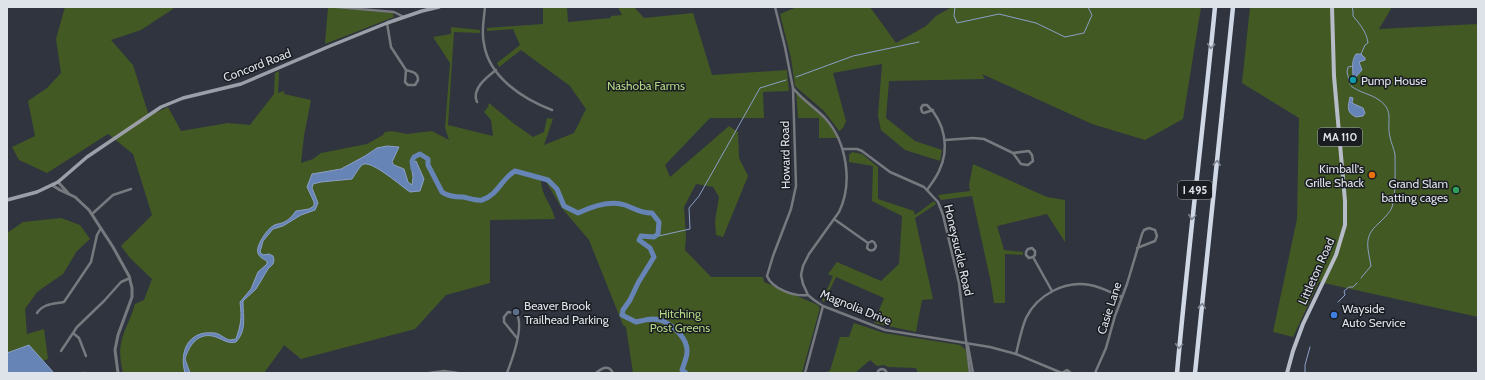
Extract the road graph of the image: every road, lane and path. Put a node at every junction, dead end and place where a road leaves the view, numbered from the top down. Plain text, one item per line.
1 (337, 7) edge
2 (439, 7) edge
3 (484, 7) edge
4 (775, 7) edge
5 (1215, 7) edge
6 (1233, 7) edge
7 (1332, 7) edge
8 (404, 17) junction
9 (387, 23) junction
10 (406, 70) junction
11 (496, 70) junction
12 (793, 88) junction
13 (477, 102) dead end
14 (552, 110) dead end
15 (932, 110) dead end
16 (945, 140) junction
17 (843, 149) junction
18 (1013, 153) junction
19 (58, 182) junction
20 (52, 185) junction
21 (131, 189) dead end
22 (927, 190) junction
23 (69, 194) junction
24 (7, 200) edge
25 (92, 214) junction
26 (834, 218) junction
27 (101, 228) junction
28 (868, 243) dead end
29 (1137, 248) junction
30 (1033, 257) dead end
31 (130, 278) junction
32 (1052, 291) junction
33 (808, 295) junction
34 (1122, 297) junction
35 (823, 306) junction
36 (37, 313) dead end
37 (73, 333) junction
38 (517, 338) junction
39 (967, 342) junction
40 (61, 351) dead end
41 (1016, 354) junction
42 (86, 356) dead end
43 (118, 373) edge
44 (428, 373) edge
45 (458, 373) edge
46 (507, 373) edge
47 (596, 373) edge
48 (613, 373) edge
49 (805, 373) edge
50 (877, 373) edge
51 (887, 373) edge
52 (970, 373) edge
53 (973, 373) edge
54 (1062, 373) edge
55 (1071, 373) edge
56 (1095, 373) edge
57 (1177, 373) edge
58 (1195, 373) edge
59 (1287, 373) edge

1 - 8 street
2 - 8 main road, Concord Road
3 - 11 street
4 - 12 street, Howard Road
5 -> 57 highway, I 495
58 -> 6 highway, I 495
7 - 59 main road, Littleton Road / MA 110
8 - 9 main road, Concord Road
9 - 10 street
9 - 19 main road, Concord Road
10 - 10 street
11 - 13 street
11 - 14 street
12 - 17 street, Magnolia Drive
12 - 33 street, Howard Road
15 - 16 street
16 - 18 street
16 - 22 street
17 - 22 street, Honeysuckle Road
17 - 26 street, Magnolia Drive
18 - 18 street
19 - 20 main road, Concord Road
19 - 23 street
20 - 23 street
20 - 24 main road, Concord Road
21 - 25 street
22 - 39 street, Honeysuckle Road
23 - 25 street
25 - 27 street
26 - 28 street
26 - 33 street, Magnolia Drive
27 - 31 street
27 - 36 street
29 - 29 street, Casie Lane
29 - 34 street, Casie Lane
30 - 32 street
31 - 37 street
31 - 43 street
32 - 34 street
32 - 41 street
33 - 35 street, Magnolia Drive
34 - 56 street, Casie Lane
35 - 39 street, Magnolia Drive
35 - 49 street
37 - 40 street
37 - 42 street
38 - 38 street
38 - 46 street
39 - 41 street, Magnolia Drive
39 - 52 street
39 - 53 street
41 - 54 street, Magnolia Drive
44 - 45 street
47 - 48 street
50 - 51 street
54 - 55 street, Magnolia Drive

